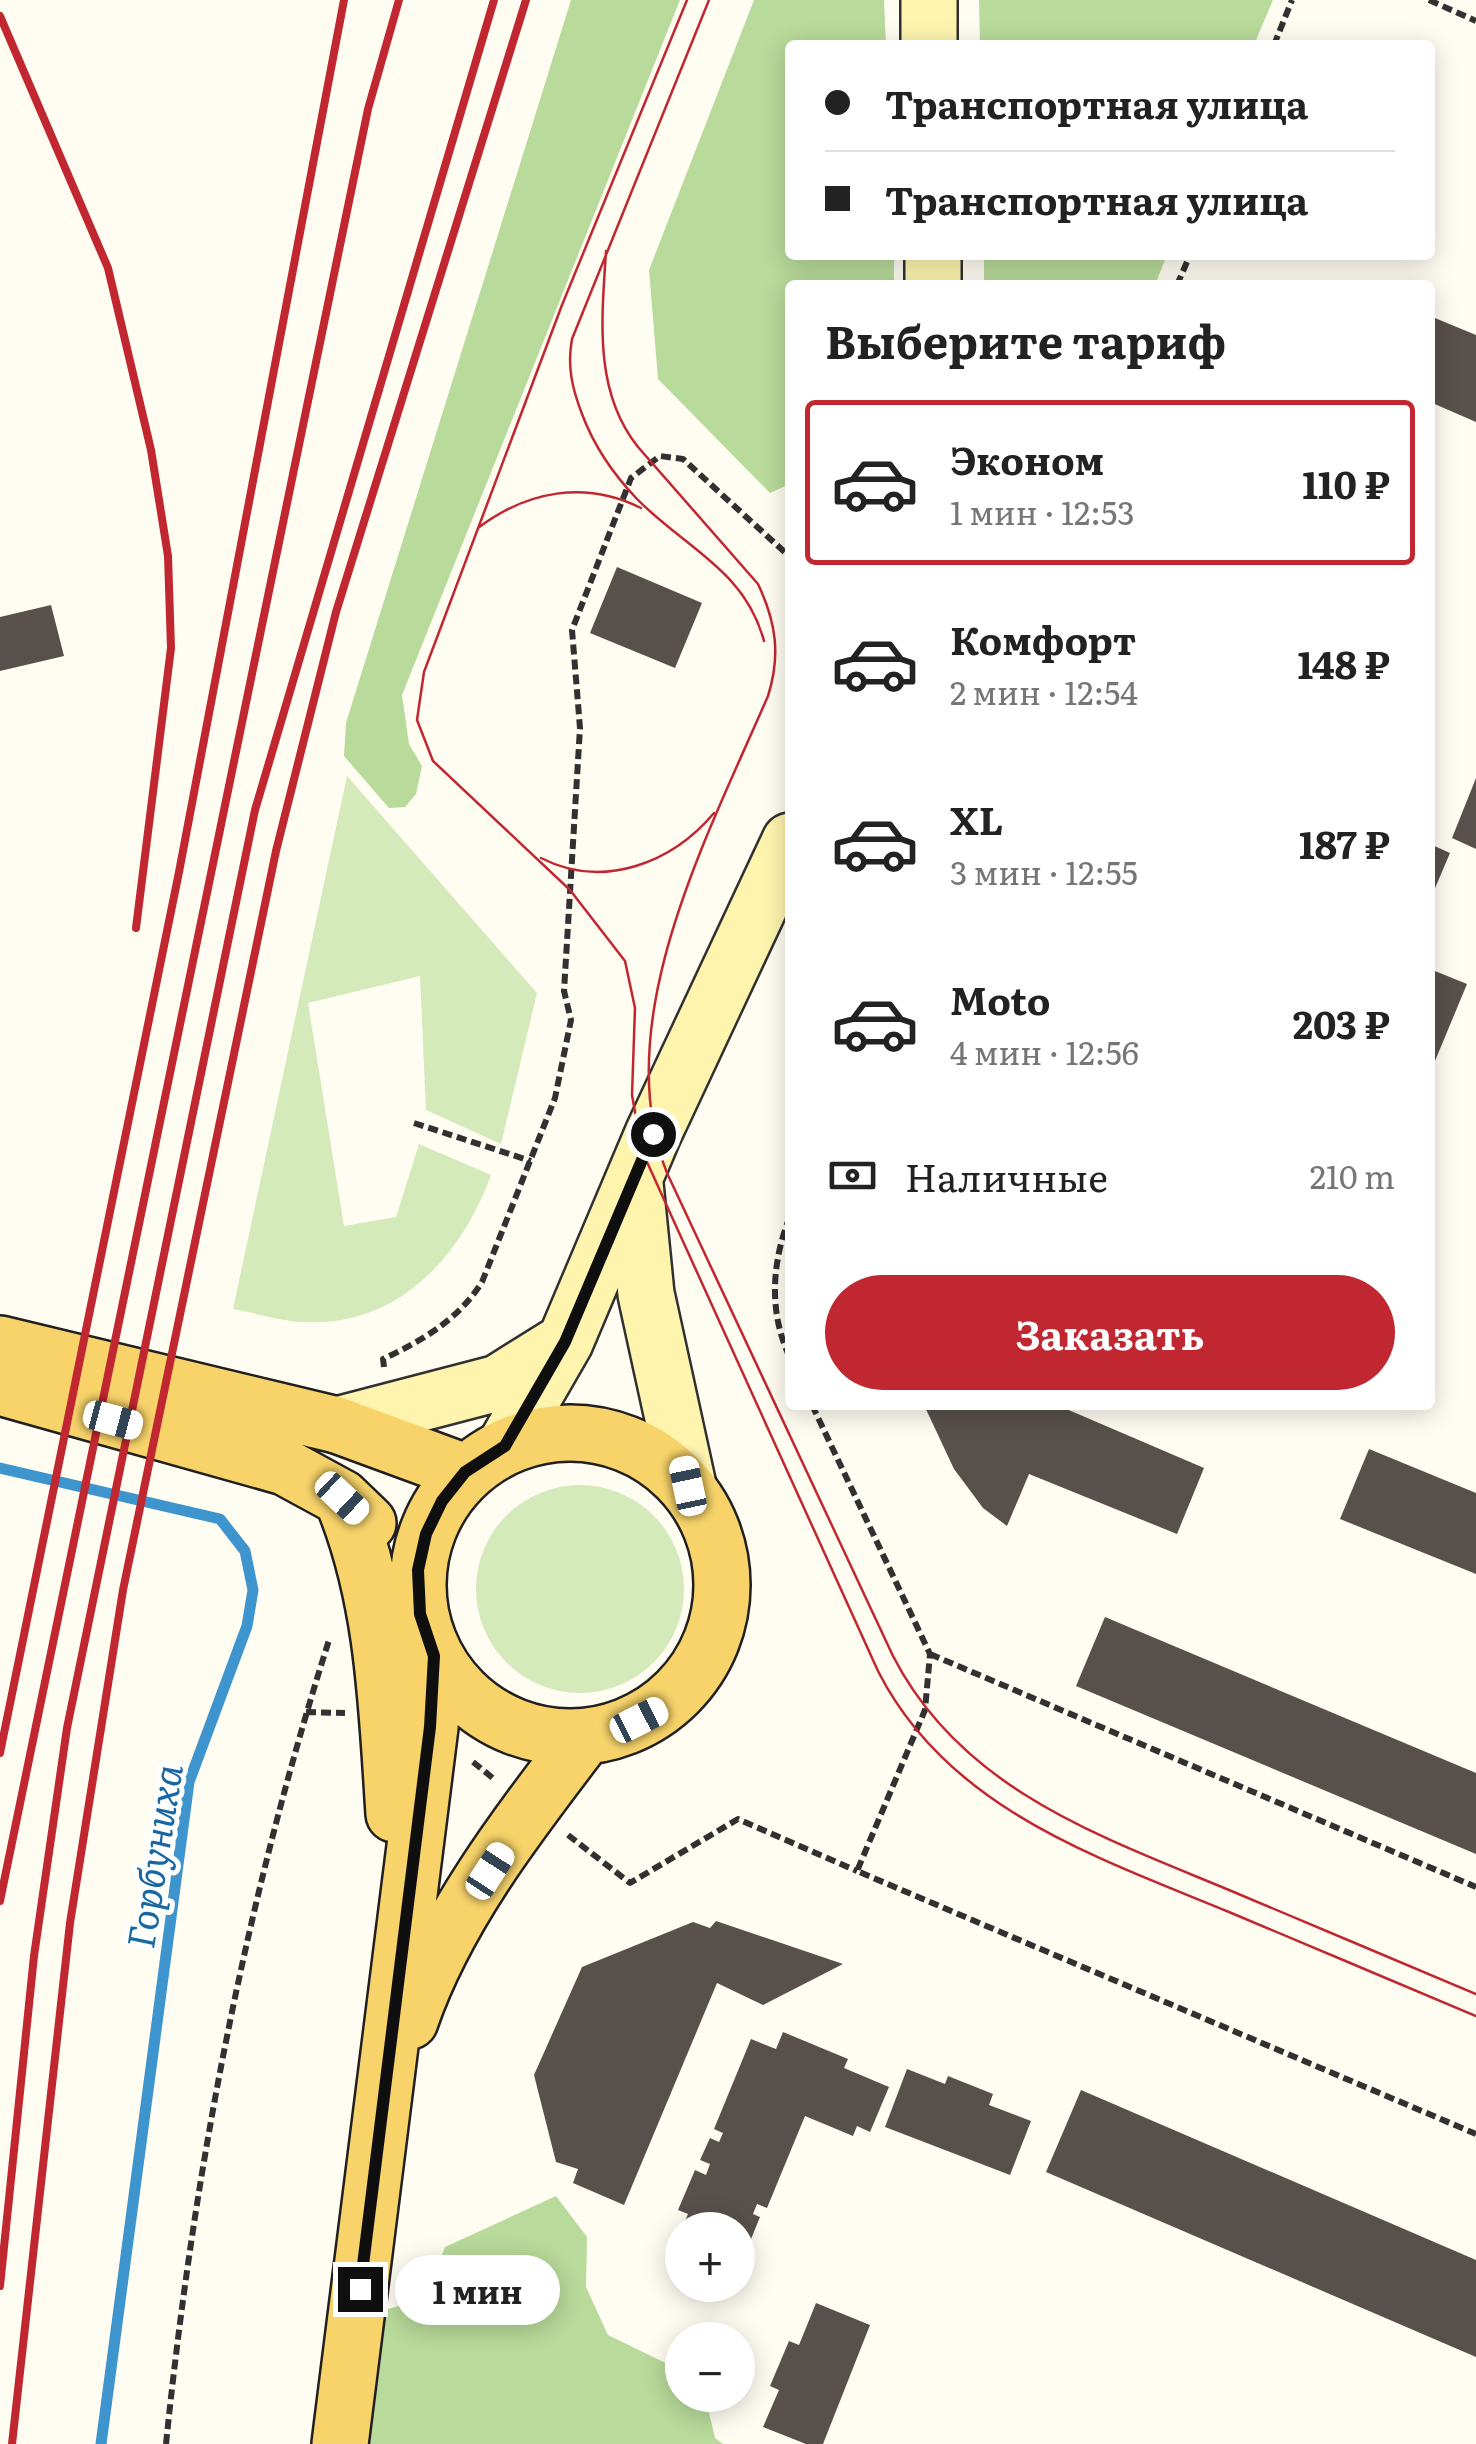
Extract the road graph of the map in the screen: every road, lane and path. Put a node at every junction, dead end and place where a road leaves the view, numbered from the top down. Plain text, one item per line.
1 (928, 0) edge
2 (1292, 0) edge
3 (1429, 0) edge
4 (1476, 21) edge
5 (929, 40) edge
6 (1276, 40) edge
7 (785, 552) edge
8 (785, 852) edge
9 (414, 1123) dead end
10 (531, 1161) junction
11 (634, 1182) junction
12 (785, 1229) edge
13 (785, 1336) edge
14 (565, 1342) junction
15 (0, 1344) edge
16 (0, 1387) edge
17 (814, 1410) edge
18 (390, 1412) junction
19 (338, 1425) junction
20 (485, 1459) junction
21 (688, 1486) junction
22 (392, 1566) junction
23 (930, 1654) junction
24 (434, 1656) junction
25 (584, 1738) junction
26 (1476, 1887) edge
27 (398, 1958) junction
28 (384, 2094) junction
29 (1476, 2134) edge
30 (166, 2444) edge
31 (340, 2444) edge

1 - 5 main road
2 - 6 path
3 - 4 path
7 - 10 path
8 - 11 main road
9 - 10 path
10 - 18 path
11 - 14 main road
11 - 21 main road
12 - 13 path
14 - 18 main road
14 - 20 main road
15 - 19 main road
16 - 22 main road
17 - 23 path
18 - 19 main road
19 - 20 main road
20 - 21 main road
20 - 22 main road
21 - 25 main road
22 - 24 main road
22 - 27 main road
22 - 30 path
23 - 26 path
23 - 29 path
24 - 25 main road
24 - 27 main road
25 - 28 main road
27 - 28 main road
28 - 31 main road

